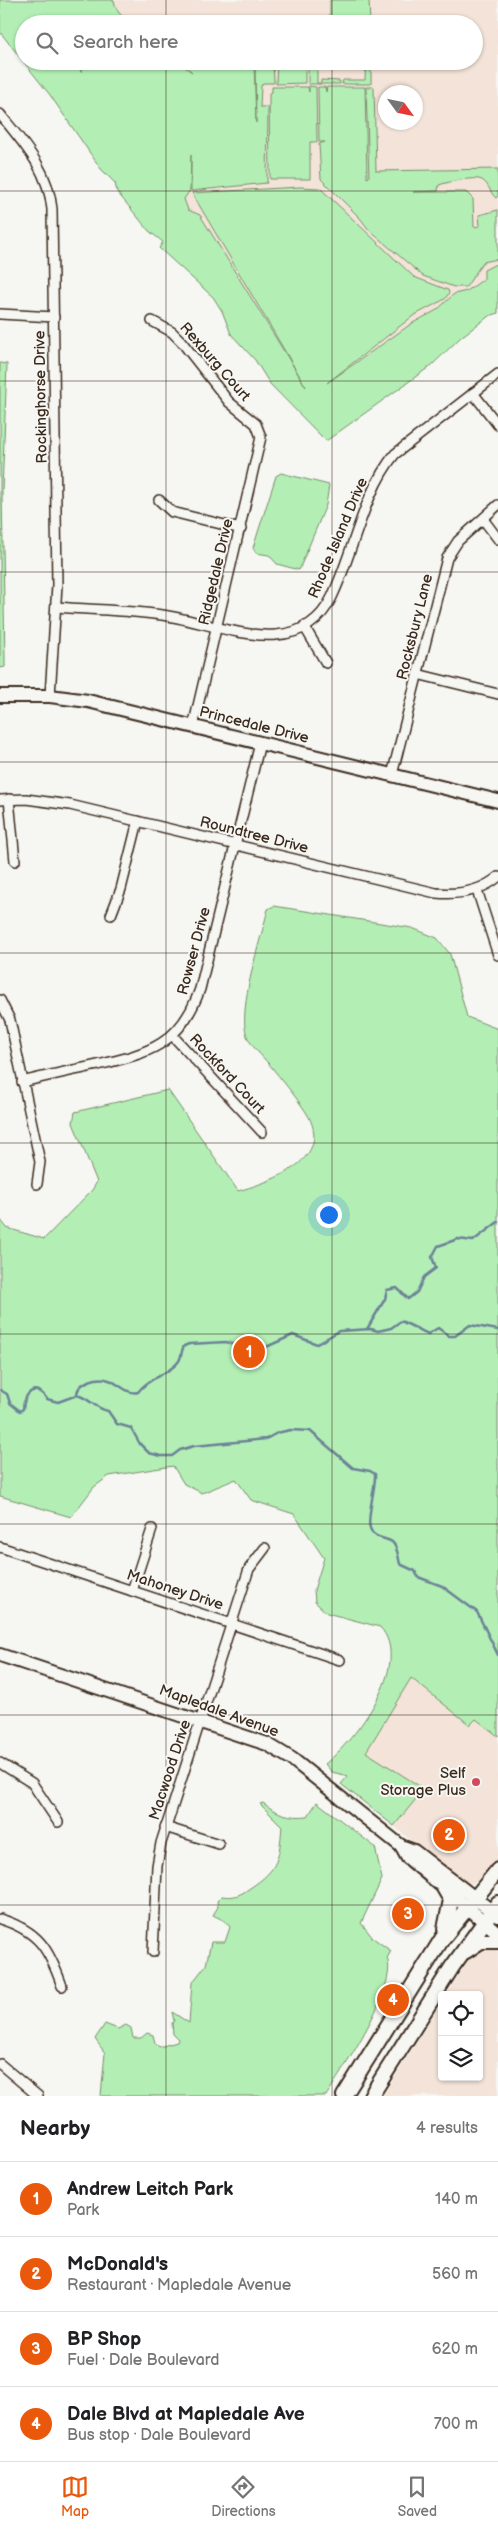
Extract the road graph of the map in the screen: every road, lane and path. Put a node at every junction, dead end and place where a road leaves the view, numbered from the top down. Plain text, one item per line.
1 (0, 114) edge
2 (0, 314) edge
3 (54, 317) junction
4 (152, 321) dead end
5 (498, 374) edge
6 (473, 393) junction
7 (256, 424) joint
8 (498, 425) edge
9 (159, 500) dead end
10 (498, 505) edge
11 (483, 520) junction
12 (241, 529) junction
13 (498, 539) edge
14 (56, 607) junction
15 (304, 626) junction
16 (217, 627) junction
17 (326, 662) dead end
18 (417, 674) junction
19 (498, 694) edge
20 (0, 696) edge
21 (50, 696) junction
22 (193, 727) junction
23 (260, 743) junction
24 (392, 775) junction
25 (5, 800) edge
26 (498, 801) edge
27 (138, 821) junction
28 (236, 844) junction
29 (15, 862) dead end
30 (498, 877) edge
31 (476, 890) junction
32 (111, 915) dead end
33 (498, 955) edge
34 (0, 1000) edge
35 (172, 1035) junction
36 (22, 1082) junction
37 (262, 1132) dead end
38 (37, 1184) dead end
39 (152, 1528) dead end
40 (0, 1547) edge
41 (265, 1548) dead end
42 (132, 1591) junction
43 (231, 1624) junction
44 (0, 1655) edge
45 (340, 1660) dead end
46 (200, 1720) junction
47 (0, 1763) edge
48 (58, 1822) dead end
49 (165, 1827) junction
50 (219, 1844) dead end
51 (401, 1846) junction
52 (498, 1870) edge
53 (444, 1888) junction
54 (470, 1902) junction
55 (493, 1913) edge
56 (0, 1919) edge
57 (498, 1933) edge
58 (442, 1939) junction
59 (498, 1941) edge
60 (153, 1952) dead end
61 (459, 1956) junction
62 (62, 1986) dead end
63 (0, 2064) edge
64 (38, 2096) edge
65 (344, 2096) edge
66 (371, 2096) edge

1 - 3 street, Rockinghorse Drive
2 - 3 street
3 - 14 street, Rockinghorse Drive
4 - 7 street, Rexburg Court
5 - 6 street, Rhode Island Drive
6 - 8 street
6 - 15 street, Rhode Island Drive
7 - 12 street, Ridgedale Drive
9 - 12 street
10 - 11 street, Rocksbury Lane
11 - 13 street
11 - 18 street, Rocksbury Lane
12 - 16 street, Ridgedale Drive
14 - 16 street, Rhode Island Drive
14 - 21 street, Rockinghorse Drive
15 - 16 street, Rhode Island Drive
15 - 17 street
16 - 22 street, Ridgedale Drive
18 - 19 street
18 - 24 street, Rocksbury Lane
20 - 21 street, Princedale Drive
21 - 22 street, Princedale Drive
22 - 23 street, Princedale Drive
23 - 24 street, Princedale Drive
23 - 28 street, Rowser Drive
24 - 26 street, Princedale Drive
25 - 27 street, Roundtree Drive
25 - 29 street
27 - 28 street, Roundtree Drive
27 - 32 street
28 - 31 street, Roundtree Drive
28 - 35 street, Rowser Drive
30 - 31 street, Roundtree Drive
31 - 33 street
34 - 36 street
35 - 36 street, Rowser Drive
35 - 37 street, Rockford Court
36 - 38 street
39 - 42 street
40 - 42 street, Mahoney Drive
41 - 43 street, Macwood Drive
42 - 43 street, Mahoney Drive
43 - 45 street, Mahoney Drive
43 - 46 street, Macwood Drive
44 - 46 street, Mapledale Avenue
46 - 49 street, Macwood Drive
46 - 51 street, Mapledale Avenue
47 - 48 street
49 - 50 street
49 - 60 street, Macwood Drive
51 - 53 street, Mapledale Avenue
51 - 54 street, Mapledale Avenue
52 - 54 main road
53 - 54 street, Mapledale Avenue
53 - 58 main road
54 - 55 street, Mapledale Avenue
54 - 58 main road
55 - 57 street, Mapledale Avenue
55 - 61 main road
56 - 62 street
58 - 65 main road
59 - 61 main road
61 - 66 main road
63 - 64 street

